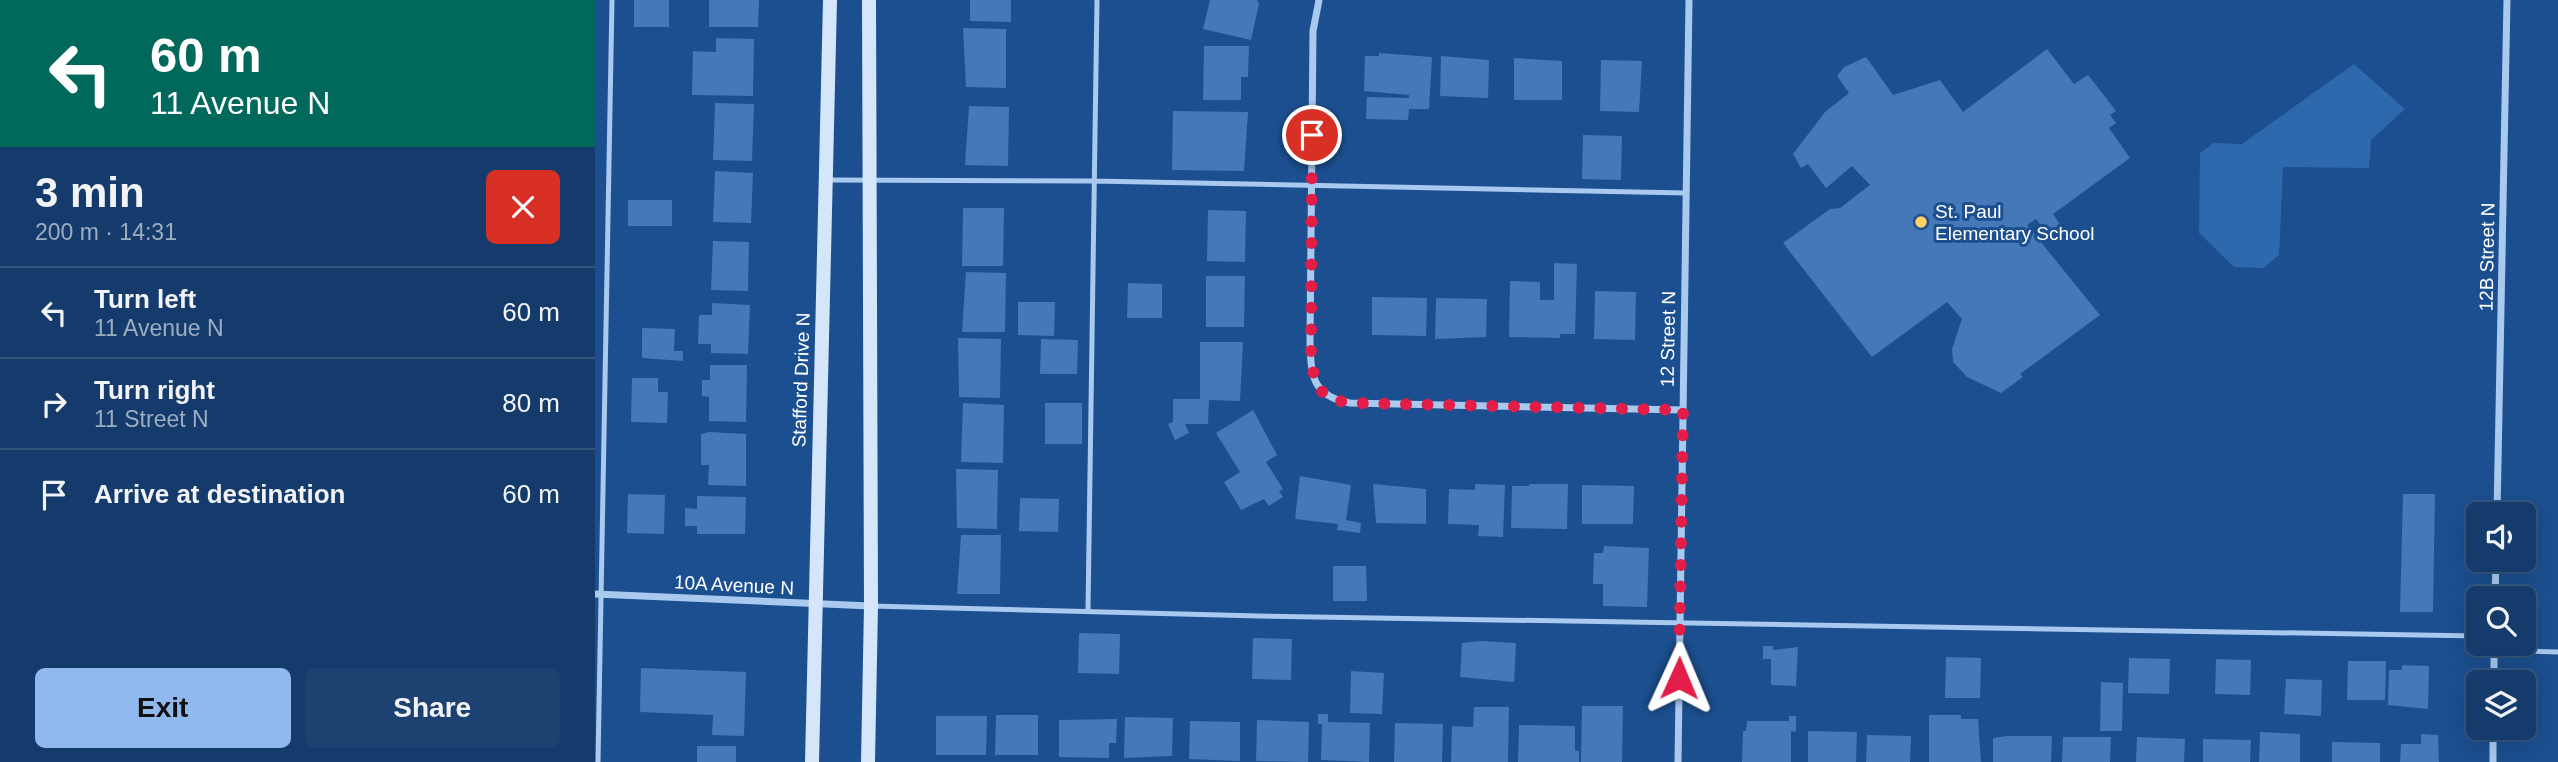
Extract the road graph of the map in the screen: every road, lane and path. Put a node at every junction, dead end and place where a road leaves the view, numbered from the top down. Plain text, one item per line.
1 (612, 0) edge
2 (830, 0) edge
3 (869, 0) edge
4 (1097, 0) edge
5 (1319, 0) edge
6 (1689, 0) edge
7 (2507, 0) edge
8 (825, 180) junction
9 (870, 181) junction
10 (1094, 181) junction
11 (1312, 187) junction
12 (1686, 193) junction
13 (1683, 410) junction
14 (2497, 502) edge
15 (599, 594) edge
16 (814, 604) junction
17 (871, 606) junction
18 (1088, 610) junction
19 (1681, 622) junction
20 (2466, 636) edge
21 (2536, 650) edge
22 (2558, 652) edge
23 (2493, 740) edge
24 (598, 762) edge
25 (812, 762) edge
26 (868, 762) edge
27 (1678, 762) edge
28 (2493, 762) edge

1 - 15 lane
2 - 8 main road, Stafford Drive N
3 - 9 main road
4 - 10 lane
5 - 11 street
6 - 12 street, 12 Street N
7 - 14 street, 12B Street N
8 - 9 lane
8 - 16 main road, Stafford Drive N
9 - 10 lane
9 - 17 main road
10 - 11 lane
10 - 18 lane
11 - 12 lane
11 - 13 street
12 - 13 street, 12 Street N
13 - 19 street, 12 Street N
15 - 16 street, 10A Avenue N
15 - 24 lane
16 - 17 street, 10A Avenue N
16 - 25 main road, Stafford Drive N
17 - 18 lane
17 - 26 main road
18 - 19 lane
19 - 20 lane
19 - 27 street, 12 Street N
21 - 22 lane
23 - 28 street

